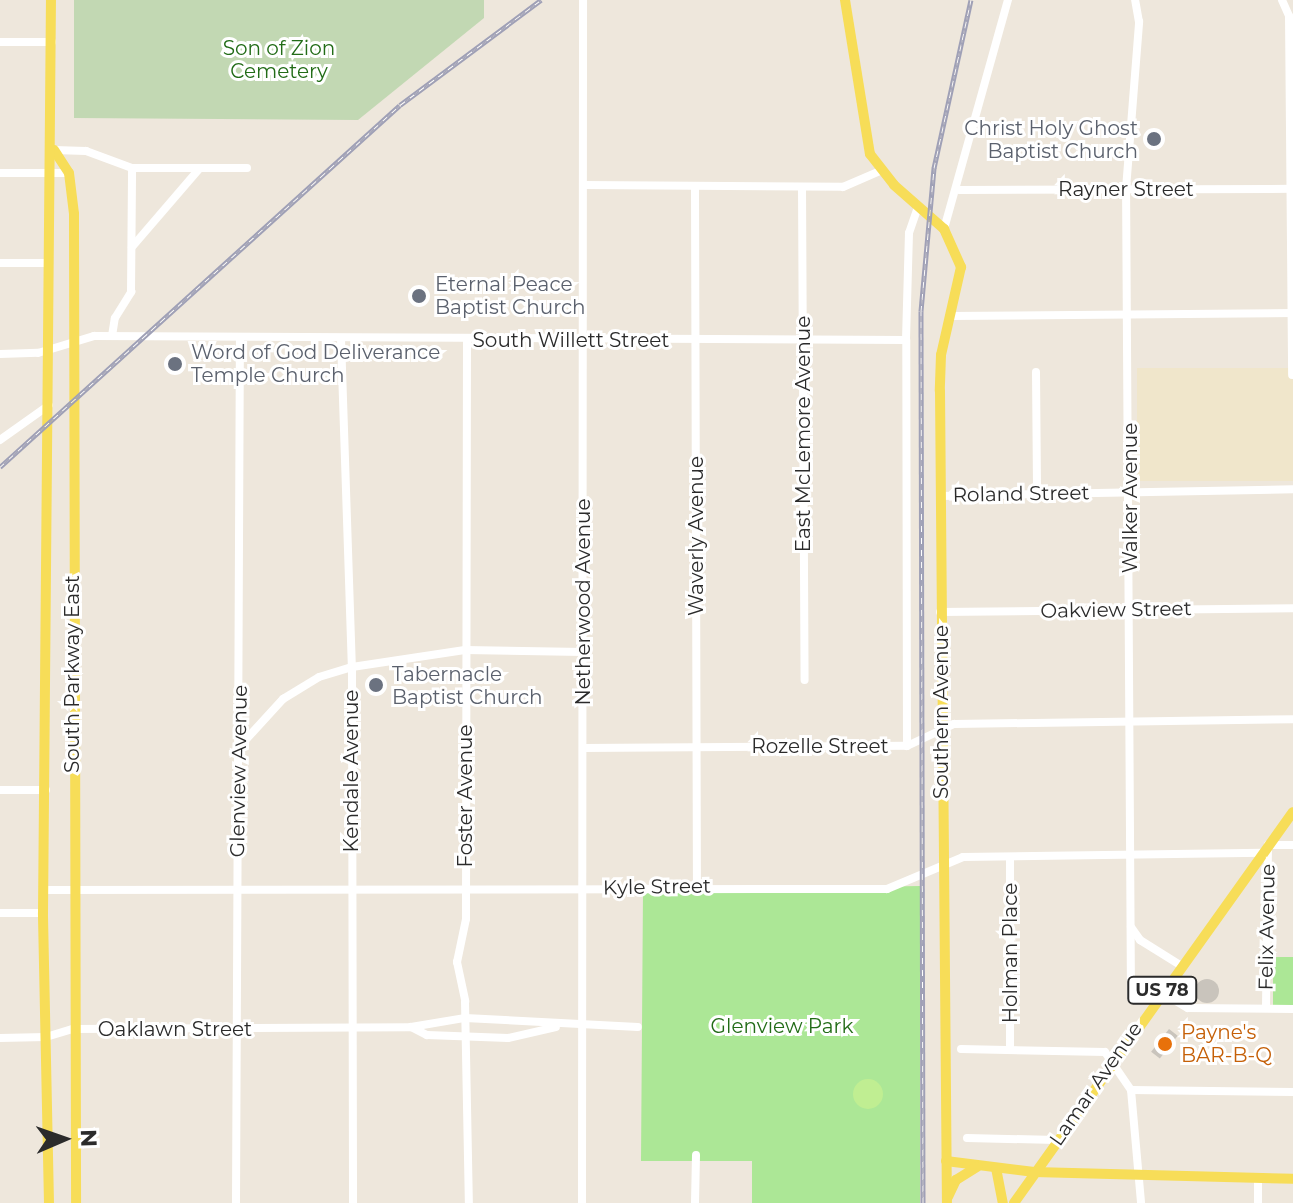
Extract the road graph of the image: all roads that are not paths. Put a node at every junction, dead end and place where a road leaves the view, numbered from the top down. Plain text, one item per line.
1 (51, 0) edge
2 (583, 0) edge
3 (845, 0) edge
4 (1008, 0) edge
5 (1135, 0) edge
6 (1282, 0) edge
7 (0, 42) edge
8 (52, 42) junction
9 (54, 150) junction
10 (132, 168) junction
11 (247, 168) dead end
12 (199, 169) junction
13 (880, 171) junction
14 (0, 173) edge
15 (69, 173) junction
16 (50, 174) junction
17 (583, 185) junction
18 (695, 187) junction
19 (802, 187) junction
20 (1126, 189) junction
21 (1291, 189) edge
22 (959, 190) junction
23 (918, 207) junction
24 (944, 229) junction
25 (132, 247) junction
26 (0, 263) edge
27 (49, 263) junction
28 (1292, 313) edge
29 (1129, 315) junction
30 (950, 316) junction
31 (112, 336) junction
32 (74, 337) junction
33 (240, 338) junction
34 (341, 339) junction
35 (467, 340) junction
36 (583, 340) junction
37 (695, 340) junction
38 (906, 340) junction
39 (803, 341) junction
40 (49, 350) junction
41 (0, 354) edge
42 (1036, 372) dead end
43 (1292, 375) edge
44 (50, 404) junction
45 (0, 440) edge
46 (1293, 489) edge
47 (1131, 491) junction
48 (1037, 494) junction
49 (941, 496) junction
50 (1293, 608) edge
51 (1130, 609) junction
52 (940, 612) junction
53 (465, 650) junction
54 (583, 652) junction
55 (352, 667) junction
56 (805, 680) dead end
57 (1293, 719) edge
58 (1131, 721) junction
59 (941, 730) junction
60 (240, 746) junction
61 (907, 746) junction
62 (697, 747) junction
63 (583, 748) junction
64 (0, 790) edge
65 (46, 790) junction
66 (1293, 812) edge
67 (1293, 845) edge
68 (1265, 849) junction
69 (1131, 853) junction
70 (1010, 858) junction
71 (942, 864) junction
72 (697, 885) junction
73 (73, 887) junction
74 (465, 888) junction
75 (582, 888) junction
76 (44, 890) junction
77 (237, 890) junction
78 (351, 891) junction
79 (0, 913) edge
80 (43, 913) junction
81 (1131, 926) junction
82 (1180, 965) junction
83 (1161, 992) junction
84 (1131, 998) dead end
85 (1266, 1008) junction
86 (1293, 1009) edge
87 (465, 1018) junction
88 (411, 1027) junction
89 (557, 1027) junction
90 (583, 1027) junction
91 (638, 1027) dead end
92 (238, 1028) junction
93 (352, 1028) junction
94 (73, 1029) junction
95 (465, 1035) junction
96 (46, 1037) junction
97 (0, 1038) edge
98 (961, 1049) dead end
99 (1010, 1049) junction
100 (1113, 1062) junction
101 (1131, 1090) junction
102 (1293, 1092) edge
103 (967, 1138) dead end
104 (1057, 1140) junction
105 (696, 1155) dead end
106 (946, 1161) junction
107 (980, 1165) junction
108 (996, 1168) junction
109 (1034, 1172) junction
110 (1141, 1175) junction
111 (1258, 1178) junction
112 (1293, 1179) edge
113 (947, 1201) edge
114 (49, 1203) edge
115 (76, 1203) edge
116 (236, 1203) edge
117 (353, 1203) edge
118 (469, 1203) edge
119 (582, 1203) edge
120 (695, 1203) edge
121 (1003, 1203) edge
122 (1014, 1203) edge
123 (1141, 1203) edge
124 (1258, 1203) edge

1 - 8 main road, South Parkway East
2 - 17 street, Netherwood Avenue
3 - 13 main road
4 - 22 street
5 - 20 street, Walker Avenue
6 - 21 street
7 - 8 street
8 - 9 main road, South Parkway East
9 - 10 street
9 - 15 main road
9 - 16 main road, South Parkway East
10 - 12 street
10 - 25 street
11 - 12 street
12 - 25 street
13 - 19 street
13 - 23 main road
14 - 16 street
15 - 16 street
15 - 32 main road, South Parkway East
16 - 27 main road, South Parkway East
17 - 18 street
17 - 36 street, Netherwood Avenue
18 - 19 street
18 - 37 street, Waverly Avenue
19 - 39 street, East McLemore Avenue
20 - 21 street, Rayner Street
20 - 22 street, Rayner Street
20 - 29 street, Walker Avenue
21 - 28 street
22 - 24 street
23 - 24 main road, Southern Avenue
23 - 38 street, Southern Avenue
24 - 30 main road, Southern Avenue
25 - 31 street
26 - 27 street
27 - 40 main road, South Parkway East
28 - 29 street
28 - 43 street
29 - 30 street
29 - 47 street, Walker Avenue
30 - 49 main road, Southern Avenue
31 - 32 street, South Willett Street
31 - 33 street, South Willett Street
32 - 40 street, South Willett Street
32 - 73 main road, South Parkway East
33 - 34 street, South Willett Street
33 - 60 street, Glenview Avenue
34 - 35 street, South Willett Street
34 - 55 street, Kendale Avenue
35 - 36 street, South Willett Street
35 - 53 street, Foster Avenue
36 - 37 street, South Willett Street
36 - 54 street, Netherwood Avenue
37 - 39 street, South Willett Street
37 - 62 street, Waverly Avenue
38 - 39 street, South Willett Street
38 - 61 street, Southern Avenue
39 - 56 street, East McLemore Avenue
40 - 41 street, South Willett Street
40 - 44 main road, South Parkway East
42 - 48 street
44 - 45 street
44 - 65 main road, South Parkway East
46 - 47 street, Roland Street
47 - 48 street, Roland Street
47 - 51 street, Walker Avenue
48 - 49 street, Roland Street
49 - 52 main road, Southern Avenue
50 - 51 street, Oakview Street
51 - 52 street, Oakview Street
51 - 58 street, Walker Avenue
52 - 59 main road, Southern Avenue
53 - 54 street
53 - 55 street
53 - 74 street, Foster Avenue
54 - 63 street, Netherwood Avenue
55 - 60 street
55 - 78 street, Kendale Avenue
57 - 58 street, Rozelle Street
58 - 59 street, Rozelle Street
58 - 69 street, Walker Avenue
59 - 61 street, Rozelle Street
59 - 71 main road, Southern Avenue
60 - 77 street, Glenview Avenue
61 - 62 street, Rozelle Street
62 - 63 street, Rozelle Street
62 - 72 street, Waverly Avenue
63 - 75 street, Netherwood Avenue
64 - 65 street
65 - 76 main road, South Parkway East
66 - 68 main road, Lamar Avenue / US 78
67 - 68 street, Kyle Street
68 - 69 street, Kyle Street
68 - 82 main road, Lamar Avenue / US 78
68 - 85 street, Felix Avenue
69 - 70 street, Kyle Street
69 - 81 street, Walker Avenue
70 - 71 street, Kyle Street
70 - 99 street, Holman Place
71 - 72 street, Kyle Street
71 - 106 main road, Southern Avenue
72 - 75 street, Kyle Street
73 - 76 street, Kyle Street
73 - 77 street, Kyle Street
73 - 94 main road, South Parkway East
74 - 75 street, Kyle Street
74 - 78 street, Kyle Street
74 - 87 street, Foster Avenue
75 - 90 street, Netherwood Avenue
76 - 80 main road, South Parkway East
77 - 78 street, Kyle Street
77 - 92 street, Glenview Avenue
78 - 93 street, Kendale Avenue
79 - 80 street
80 - 96 main road, South Parkway East
81 - 82 street
81 - 84 street, Walker Avenue
82 - 83 main road, Lamar Avenue / US 78
83 - 85 street
83 - 100 main road, Lamar Avenue / US 78
85 - 86 street
87 - 88 street
87 - 89 street
87 - 95 street, Foster Avenue
88 - 93 street, Oaklawn Street
88 - 95 street
89 - 90 street
89 - 95 street
90 - 91 street
90 - 119 street, Netherwood Avenue
92 - 93 street, Oaklawn Street
92 - 94 street, Oaklawn Street
92 - 116 street, Glenview Avenue
93 - 117 street, Kendale Avenue
94 - 96 street, Oaklawn Street
94 - 115 main road, South Parkway East
95 - 118 street, Foster Avenue
96 - 97 street, Oaklawn Street
96 - 114 main road, South Parkway East
98 - 99 street
99 - 100 street
100 - 101 street
100 - 104 main road, Lamar Avenue / US 78
101 - 102 street
101 - 110 street
103 - 104 street
104 - 109 main road, Lamar Avenue / US 78
105 - 120 street
106 - 107 main road
106 - 113 main road, Southern Avenue
107 - 108 main road
107 - 113 main road
108 - 109 main road
108 - 121 main road
109 - 110 main road
109 - 122 main road, Lamar Avenue / US 78
110 - 111 main road
110 - 123 street
111 - 112 main road
111 - 124 street

